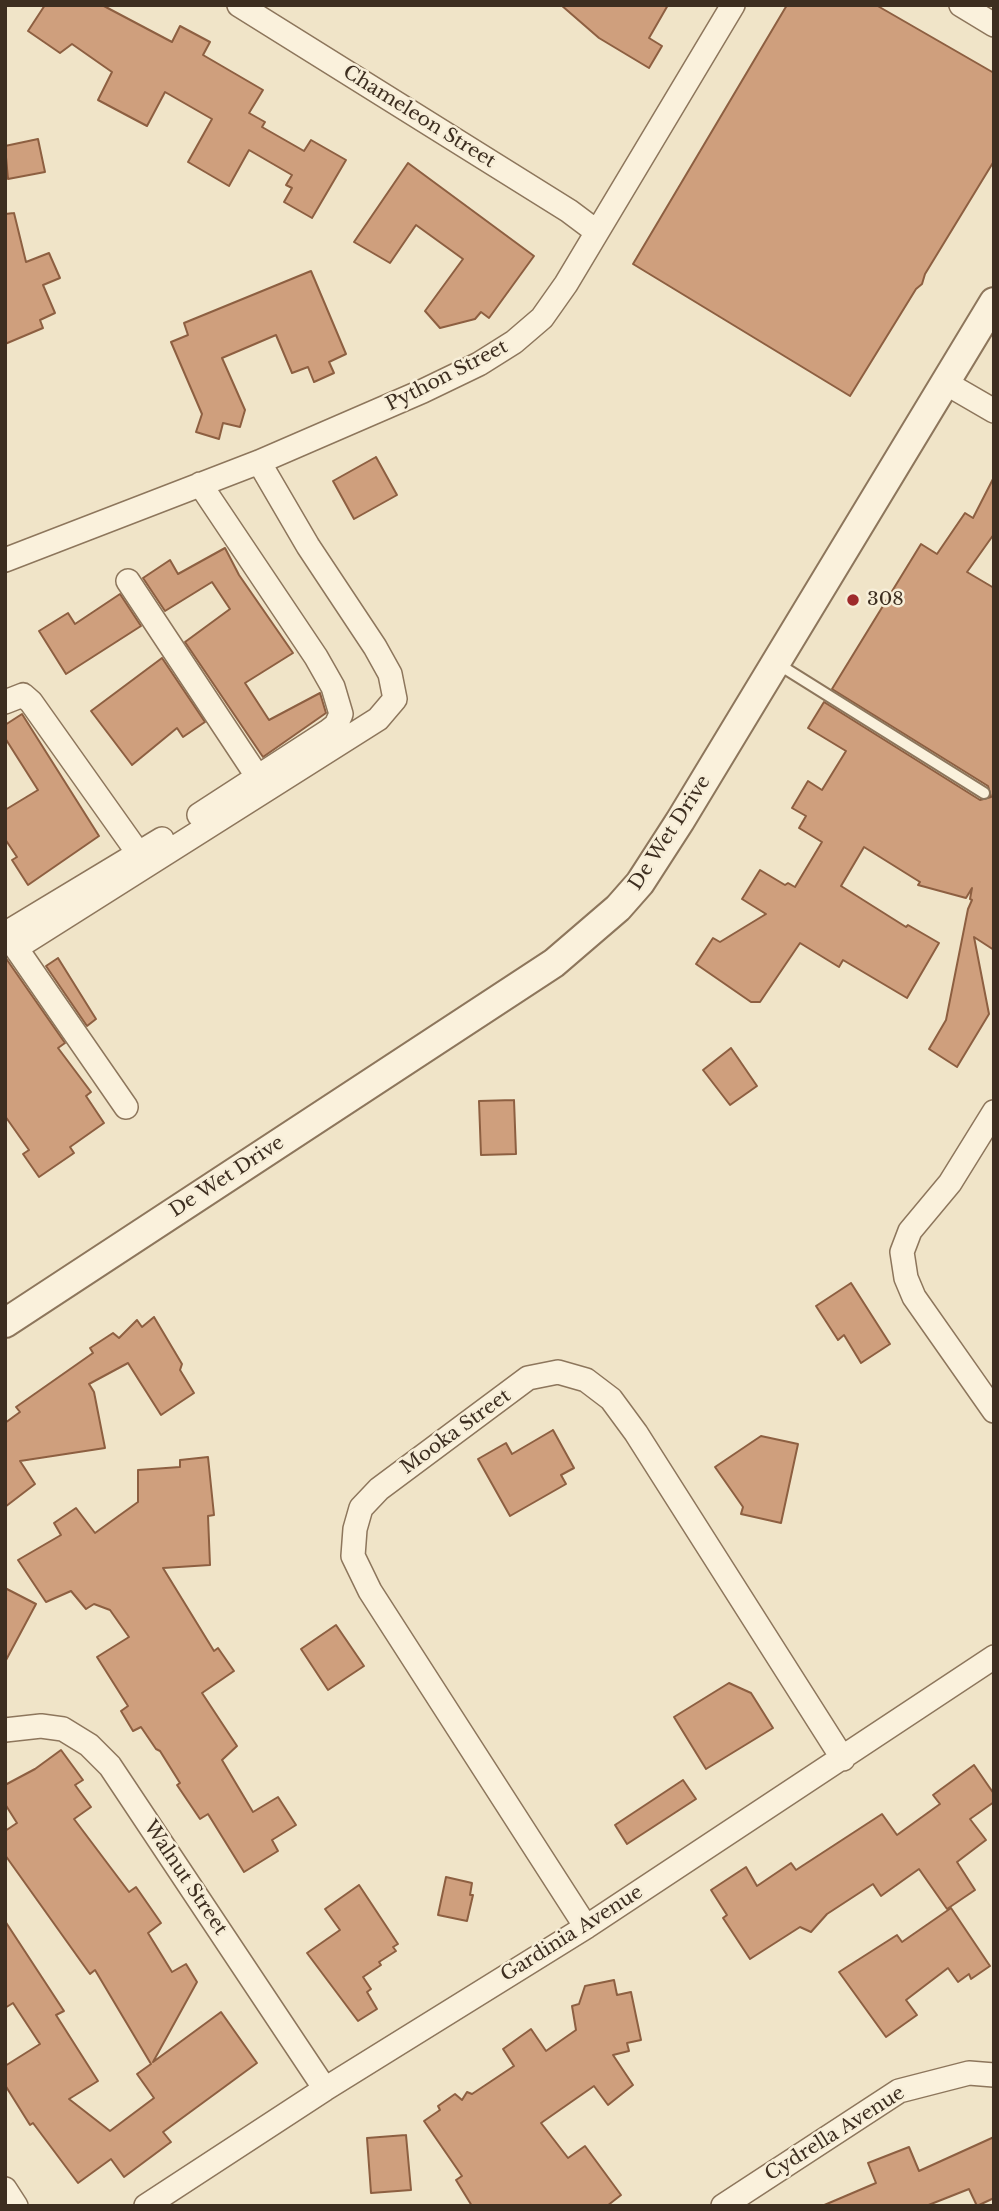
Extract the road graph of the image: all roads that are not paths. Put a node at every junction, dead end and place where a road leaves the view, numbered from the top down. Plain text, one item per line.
1 (239, 5) edge
2 (733, 5) edge
3 (961, 5) edge
4 (994, 25) edge
5 (597, 232) junction
6 (994, 302) edge
7 (944, 382) junction
8 (994, 411) edge
9 (259, 462) junction
10 (200, 484) junction
11 (5, 560) edge
12 (128, 581) dead end
13 (775, 663) junction
14 (5, 702) edge
15 (262, 784) junction
16 (984, 793) dead end
17 (143, 860) junction
18 (9, 938) edge
19 (126, 1107) dead end
20 (994, 1112) edge
21 (5, 1323) edge
22 (994, 1411) edge
23 (994, 1657) edge
24 (5, 1730) edge
25 (843, 1759) junction
26 (586, 1927) junction
27 (994, 2074) edge
28 (325, 2089) junction
29 (5, 2189) edge
30 (16, 2206) edge
31 (146, 2206) edge
32 (723, 2206) edge

1 - 5 street, Chameleon Street
2 - 5 street, Python Street
3 - 4 street
5 - 9 street, Python Street
6 - 7 street, De Wet Drive
7 - 8 street
7 - 13 street, De Wet Drive
9 - 10 street, Python Street
9 - 15 street
10 - 11 street, Python Street
10 - 15 street
12 - 15 street
13 - 16 lane
13 - 21 street, De Wet Drive
14 - 17 street
15 - 17 street
17 - 18 street
18 - 19 street
20 - 22 street
23 - 25 street, Gardinia Avenue
24 - 28 street, Walnut Street
25 - 26 street, Gardinia Avenue
25 - 26 street, Mooka Street
26 - 28 street, Gardinia Avenue
27 - 32 street, Cydrella Avenue
28 - 31 street, Gardinia Avenue
29 - 30 street

